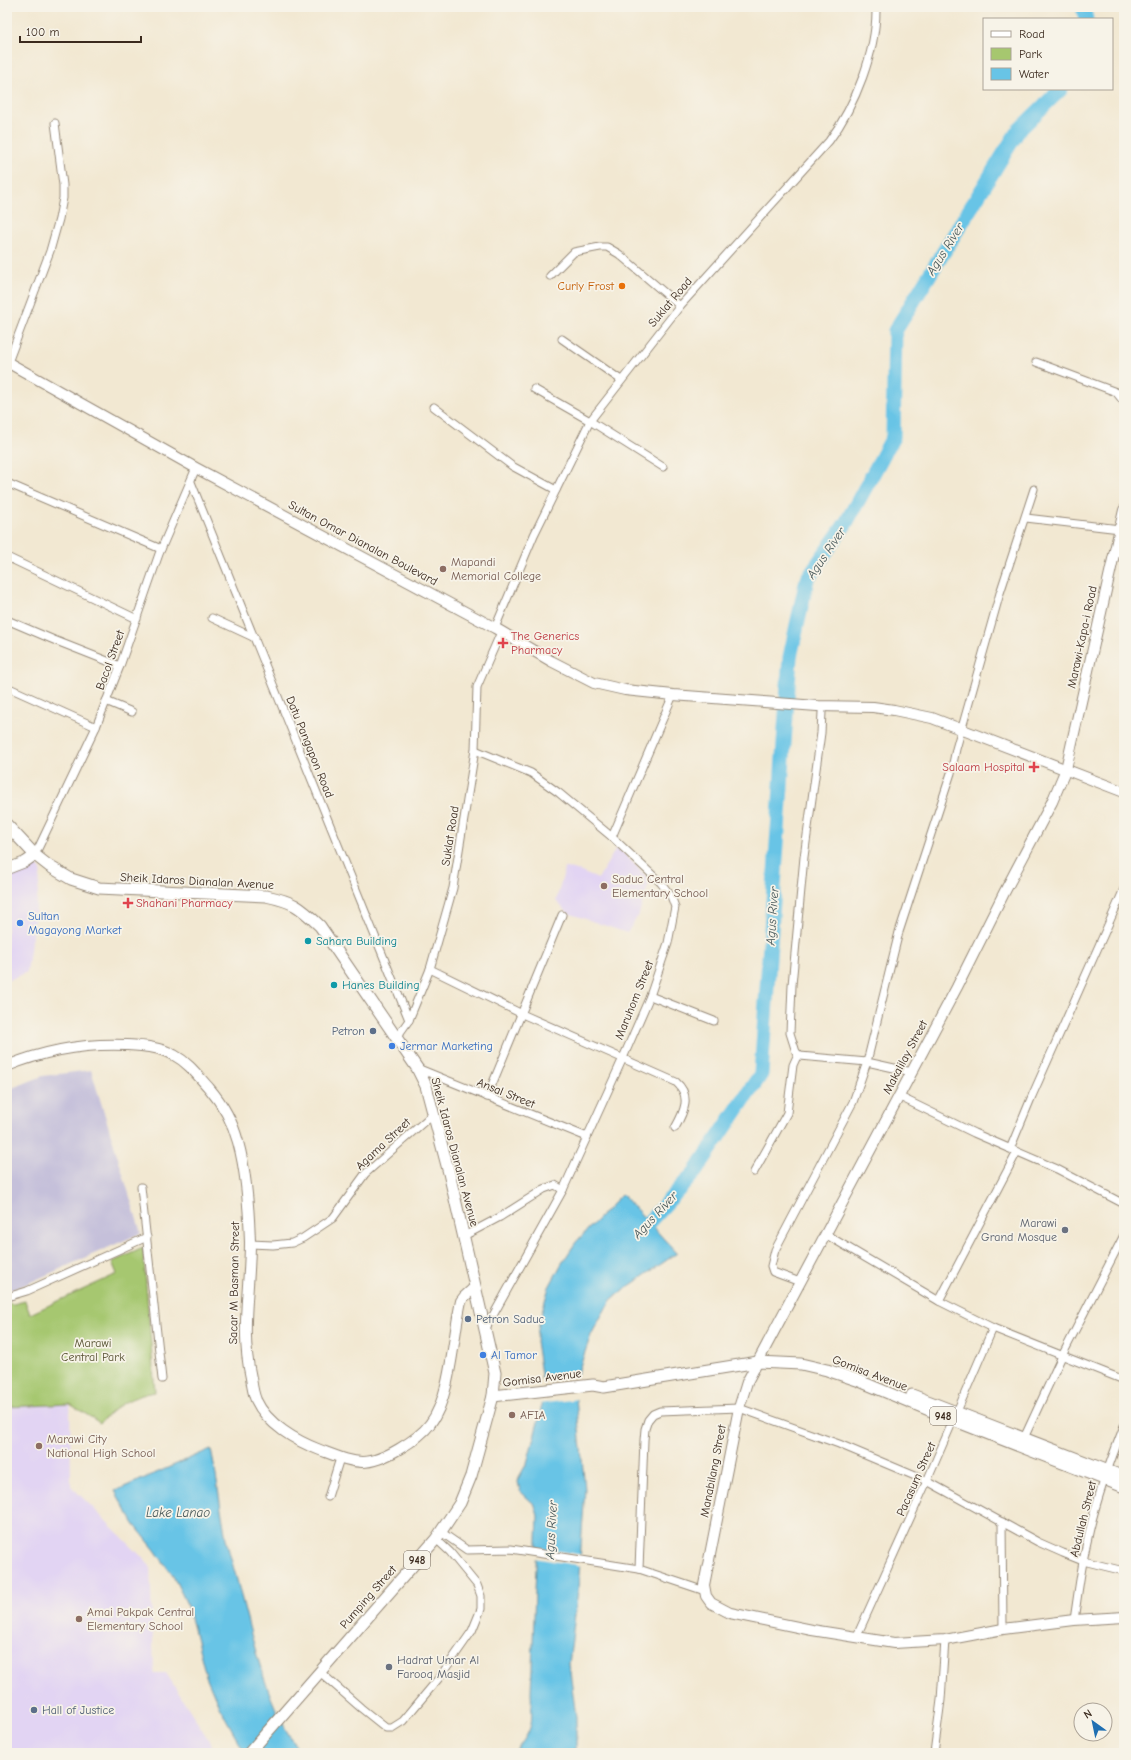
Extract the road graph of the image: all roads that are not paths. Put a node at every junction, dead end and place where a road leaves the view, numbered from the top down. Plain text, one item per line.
1 (876, 7) edge
2 (55, 123) dead end
3 (550, 276) dead end
4 (680, 306) junction
5 (562, 339) dead end
6 (1036, 362) dead end
7 (7, 363) edge
8 (621, 380) junction
9 (534, 389) dead end
10 (1124, 402) edge
11 (434, 407) dead end
12 (590, 421) junction
13 (663, 467) dead end
14 (196, 468) junction
15 (191, 482) junction
16 (7, 483) edge
17 (1034, 489) dead end
18 (556, 490) junction
19 (1124, 510) edge
20 (1026, 518) junction
21 (1120, 529) junction
22 (161, 549) junction
23 (7, 557) edge
24 (212, 618) dead end
25 (137, 619) junction
26 (7, 620) edge
27 (498, 630) junction
28 (254, 638) junction
29 (120, 666) junction
30 (7, 687) edge
31 (674, 695) junction
32 (106, 701) junction
33 (820, 709) junction
34 (132, 712) dead end
35 (96, 727) junction
36 (961, 731) junction
37 (475, 750) junction
38 (1066, 769) junction
39 (1124, 792) edge
40 (7, 825) edge
41 (612, 837) junction
42 (35, 855) junction
43 (7, 869) edge
44 (1124, 889) edge
45 (562, 915) dead end
46 (430, 969) junction
47 (650, 996) junction
48 (522, 1014) junction
49 (409, 1020) junction
50 (714, 1021) dead end
51 (397, 1037) junction
52 (798, 1054) junction
53 (623, 1058) junction
54 (866, 1062) junction
55 (7, 1066) edge
56 (418, 1068) junction
57 (912, 1072) junction
58 (898, 1096) junction
59 (487, 1097) junction
60 (434, 1113) junction
61 (675, 1128) dead end
62 (587, 1138) junction
63 (1014, 1150) junction
64 (754, 1172) dead end
65 (141, 1187) dead end
66 (563, 1190) junction
67 (1124, 1204) edge
68 (825, 1234) junction
69 (1124, 1235) edge
70 (464, 1236) junction
71 (147, 1237) junction
72 (250, 1244) junction
73 (800, 1282) junction
74 (475, 1286) junction
75 (7, 1297) edge
76 (939, 1301) junction
77 (486, 1328) junction
78 (994, 1328) junction
79 (1062, 1356) junction
80 (760, 1358) junction
81 (162, 1378) dead end
82 (1124, 1380) edge
83 (494, 1396) junction
84 (739, 1408) junction
85 (955, 1417) junction
86 (1124, 1426) edge
87 (1024, 1438) junction
88 (340, 1458) junction
89 (1105, 1474) junction
90 (1124, 1477) edge
91 (927, 1481) junction
92 (1124, 1487) edge
93 (328, 1497) dead end
94 (1002, 1522) junction
95 (438, 1535) junction
96 (1083, 1561) junction
97 (640, 1569) junction
98 (1124, 1571) edge
99 (705, 1593) junction
100 (1124, 1617) edge
101 (1074, 1620) junction
102 (1002, 1629) junction
103 (856, 1638) junction
104 (945, 1640) junction
105 (320, 1672) junction
106 (249, 1753) edge
107 (934, 1753) edge

1 - 4 street, Suklat Road
2 - 7 street
3 - 4 street
4 - 8 street, Suklat Road
5 - 8 street
6 - 10 street
7 - 14 main road, Sultan Omar Dianalan Boulevard
8 - 12 street, Suklat Road
9 - 12 street
11 - 18 street
12 - 13 street
12 - 18 street, Suklat Road
14 - 15 street, Bacol Street
14 - 27 main road, Sultan Omar Dianalan Boulevard
15 - 22 street, Bacol Street
15 - 28 street, Datu Pangapon Road
16 - 22 street
17 - 20 street
18 - 27 street, Suklat Road
19 - 21 main road, Marawi-Kapa-i Road
20 - 21 street
20 - 36 street
21 - 38 main road, Marawi-Kapa-i Road
22 - 25 street, Bacol Street
23 - 25 street
24 - 28 street
25 - 29 street, Bacol Street
26 - 29 street
27 - 31 main road, Sultan Omar Dianalan Boulevard
27 - 37 street, Suklat Road
28 - 49 street, Datu Pangapon Road
29 - 32 street, Bacol Street
30 - 35 street
31 - 33 main road, Sultan Omar Dianalan Boulevard
31 - 41 street
32 - 34 street
32 - 35 street, Bacol Street
33 - 36 main road, Sultan Omar Dianalan Boulevard
33 - 52 street
35 - 42 street, Bacol Street
36 - 38 main road, Sultan Omar Dianalan Boulevard
36 - 54 street
37 - 41 street, Maruhom Street
37 - 46 street, Suklat Road
38 - 39 main road, Sultan Omar Dianalan Boulevard
38 - 57 main road, Makalilay Street
40 - 42 main road, Sheik Idaros Dianalan Avenue
41 - 47 street, Maruhom Street
42 - 43 main road
42 - 51 main road, Sheik Idaros Dianalan Avenue
44 - 63 street
45 - 48 street
46 - 48 street
46 - 49 street, Suklat Road
47 - 50 street
47 - 53 street, Maruhom Street
48 - 53 street
48 - 59 street
49 - 51 street, Suklat Road
51 - 56 main road, Sheik Idaros Dianalan Avenue
52 - 54 street
52 - 64 street
53 - 61 street
53 - 62 street, Maruhom Street
54 - 57 street
54 - 73 street
55 - 72 main road, Sacar M Basman Street
56 - 59 street, Ansal Street
56 - 60 main road, Sheik Idaros Dianalan Avenue
57 - 58 main road, Makalilay Street
58 - 63 street
58 - 68 main road, Makalilay Street
59 - 62 street, Ansal Street
60 - 70 main road, Sheik Idaros Dianalan Avenue
60 - 72 street, Agama Street
62 - 66 street, Maruhom Street
63 - 67 street
63 - 76 street
65 - 71 street
66 - 70 street
66 - 77 street, Maruhom Street
68 - 73 main road, Makalilay Street
68 - 76 street
69 - 79 street
70 - 74 main road, Sheik Idaros Dianalan Avenue
71 - 75 street
71 - 81 street
72 - 88 main road, Sacar M Basman Street
73 - 80 main road, Makalilay Street
74 - 77 main road, Sheik Idaros Dianalan Avenue
74 - 88 main road, Sacar M Basman Street
76 - 78 street
77 - 83 main road, Sheik Idaros Dianalan Avenue
78 - 79 street
78 - 85 street, Pacasum Street
79 - 82 street
79 - 87 street
80 - 83 main road, Gomisa Avenue / 948
80 - 84 main road, Manabilang Street
80 - 85 main road, Gomisa Avenue / 948
83 - 95 main road, Pumping Street / 948
84 - 91 street
84 - 97 street
84 - 99 main road, Manabilang Street
85 - 87 main road, Gomisa Avenue / 948
85 - 89 main road, Gomisa Avenue / 948
85 - 91 street, Pacasum Street
86 - 89 street, Abdullah Street
87 - 89 main road, Gomisa Avenue / 948
88 - 93 street
89 - 90 main road, Gomisa Avenue / 948
89 - 92 main road, Gomisa Avenue / 948
89 - 96 street, Abdullah Street
91 - 94 street
91 - 103 street, Pacasum Street
94 - 96 street
94 - 102 street
95 - 97 street
95 - 105 main road, Pumping Street / 948
95 - 105 street
96 - 98 street
96 - 101 street, Abdullah Street
97 - 99 street
99 - 103 main road
100 - 101 main road
101 - 102 main road
102 - 104 main road
103 - 104 main road
104 - 107 street
105 - 106 main road, Pumping Street / 948

